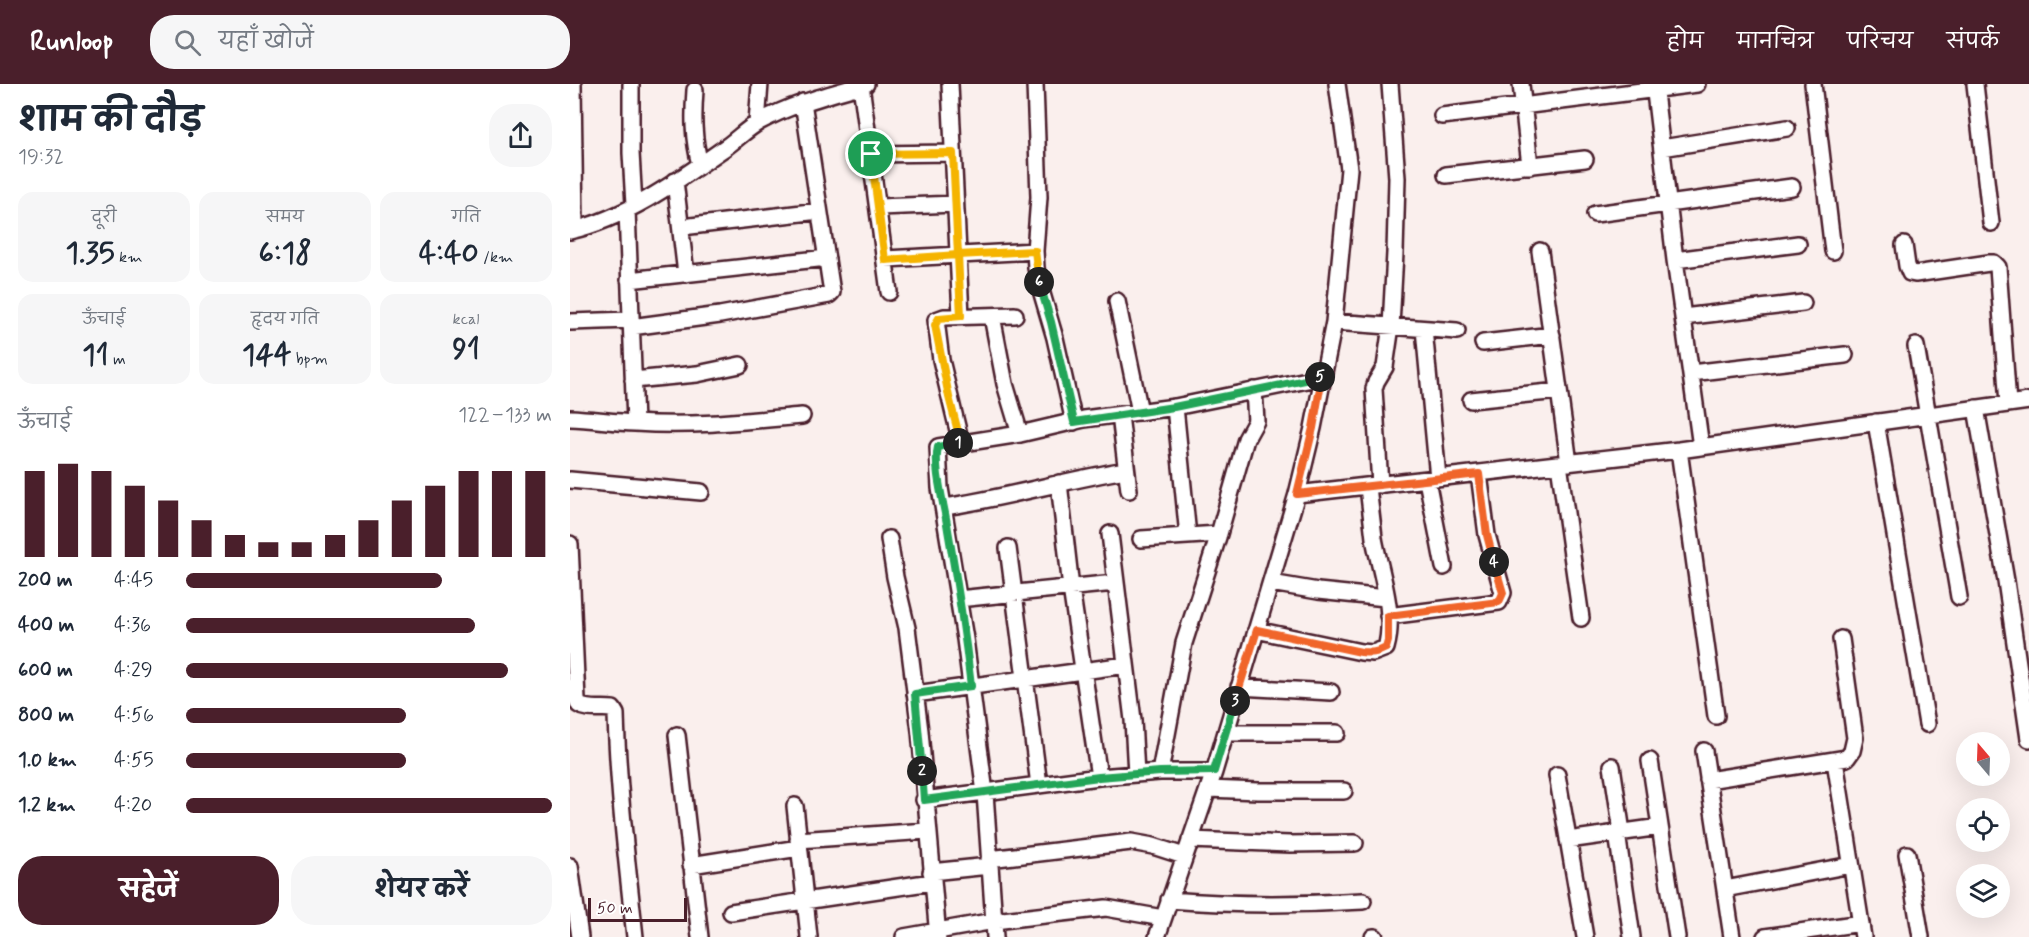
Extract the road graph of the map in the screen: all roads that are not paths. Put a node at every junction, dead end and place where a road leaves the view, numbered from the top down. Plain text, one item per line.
1 (573, 84) edge
2 (631, 84) edge
3 (760, 84) edge
4 (950, 84) edge
5 (1035, 84) edge
6 (1337, 84) edge
7 (1390, 84) edge
8 (1521, 84) edge
9 (1697, 84) edge
10 (1814, 84) edge
11 (1975, 84) edge
12 (863, 85) edge
13 (1655, 87) edge
14 (694, 90) dead end
15 (803, 102) junction
16 (1523, 106) junction
17 (1442, 116) dead end
18 (757, 123) junction
19 (1787, 128) dead end
20 (1662, 148) junction
21 (953, 153) junction
22 (871, 154) junction
23 (1585, 159) dead end
24 (700, 164) junction
25 (1530, 166) junction
26 (1446, 175) dead end
27 (675, 181) junction
28 (1792, 187) dead end
29 (955, 204) junction
30 (1668, 204) junction
31 (630, 207) junction
32 (879, 207) junction
33 (819, 211) junction
34 (1595, 214) dead end
35 (1991, 223) dead end
36 (682, 226) junction
37 (573, 231) edge
38 (1798, 244) dead end
39 (1904, 245) dead end
40 (1035, 251) junction
41 (1540, 251) dead end
42 (1833, 251) dead end
43 (958, 255) junction
44 (827, 258) junction
45 (885, 260) junction
46 (1675, 260) junction
47 (686, 274) junction
48 (629, 280) junction
49 (890, 292) dead end
50 (1117, 301) dead end
51 (1803, 303) dead end
52 (1015, 315) dead end
53 (961, 316) junction
54 (992, 316) junction
55 (1683, 317) junction
56 (570, 322) edge
57 (1334, 322) junction
58 (631, 323) junction
59 (1391, 326) junction
60 (1424, 329) junction
61 (1457, 331) dead end
62 (1552, 335) junction
63 (1483, 343) dead end
64 (1916, 346) dead end
65 (1845, 355) dead end
66 (740, 365) dead end
67 (1691, 373) junction
68 (1322, 377) junction
69 (633, 380) junction
70 (1254, 390) junction
71 (1559, 391) junction
72 (1471, 400) dead end
73 (2029, 401) edge
74 (2008, 404) junction
75 (1174, 407) junction
76 (1976, 408) junction
77 (1140, 412) junction
78 (1120, 415) junction
79 (1927, 415) junction
80 (802, 416) dead end
81 (570, 418) edge
82 (1074, 422) junction
83 (1876, 422) junction
84 (635, 423) junction
85 (1020, 434) junction
86 (961, 443) junction
87 (1701, 447) junction
88 (1679, 450) junction
89 (1564, 464) junction
90 (1126, 470) junction
91 (1479, 474) junction
92 (1432, 479) junction
93 (570, 480) edge
94 (1059, 483) junction
95 (1374, 486) junction
96 (1129, 490) dead end
97 (701, 492) dead end
98 (1297, 494) junction
99 (944, 507) junction
100 (1110, 534) dead end
101 (1219, 534) junction
102 (1188, 536) junction
103 (889, 539) dead end
104 (1141, 539) dead end
105 (570, 544) edge
106 (1008, 548) dead end
107 (1444, 567) dead end
108 (1115, 583) junction
109 (1271, 583) junction
110 (1071, 588) junction
111 (1015, 594) junction
112 (1959, 597) dead end
113 (1386, 598) junction
114 (958, 599) junction
115 (1388, 616) junction
116 (1581, 618) dead end
117 (1257, 630) junction
118 (1841, 639) dead end
119 (1126, 665) junction
120 (1083, 670) junction
121 (1025, 678) junction
122 (971, 686) junction
123 (1239, 687) junction
124 (1331, 692) dead end
125 (915, 694) junction
126 (1716, 716) dead end
127 (1927, 724) dead end
128 (1226, 733) junction
129 (1336, 733) dead end
130 (677, 735) dead end
131 (2029, 739) edge
132 (1704, 751) dead end
133 (1650, 761) dead end
134 (1835, 761) junction
135 (1612, 766) dead end
136 (1214, 771) junction
137 (1160, 772) junction
138 (1136, 774) junction
139 (1557, 775) dead end
140 (1099, 777) junction
141 (1708, 780) junction
142 (1039, 785) junction
143 (1208, 789) junction
144 (1344, 791) dead end
145 (985, 793) junction
146 (924, 800) junction
147 (795, 806) dead end
148 (1660, 827) junction
149 (927, 831) junction
150 (1619, 833) junction
151 (1190, 840) junction
152 (1568, 840) junction
153 (1355, 843) dead end
154 (799, 844) junction
155 (1907, 854) dead end
156 (1184, 856) junction
157 (989, 862) junction
158 (691, 865) junction
159 (1851, 865) junction
160 (570, 866) edge
161 (932, 877) junction
162 (1725, 889) junction
163 (1169, 900) junction
164 (805, 901) junction
165 (1364, 901) dead end
166 (731, 912) dead end
167 (1163, 918) junction
168 (994, 921) junction
169 (1862, 930) edge
170 (938, 934) edge
171 (580, 937) edge
172 (635, 937) edge
173 (700, 937) edge
174 (809, 937) edge
175 (904, 937) edge
176 (995, 937) edge
177 (1156, 937) edge
178 (1586, 937) edge
179 (1632, 937) edge
180 (1677, 937) edge
181 (1732, 937) edge
182 (1765, 937) edge
183 (1921, 937) edge

1 - 37 street
2 - 31 street
3 - 18 street
4 - 21 street
5 - 40 street
6 - 57 street
7 - 59 street
8 - 16 street
9 - 13 street
10 - 42 street
11 - 35 street
12 - 15 street
12 - 22 street
13 - 16 street
13 - 20 street
14 - 24 street
15 - 18 street
15 - 33 street
16 - 17 street
16 - 25 street
18 - 24 street
19 - 20 street
20 - 30 street
21 - 22 street
21 - 29 street
22 - 32 street
23 - 25 street
24 - 27 street
25 - 26 street
27 - 31 street
27 - 36 street
28 - 30 street
29 - 32 street
29 - 43 street
30 - 34 street
30 - 46 street
31 - 37 street
31 - 48 street
32 - 45 street
33 - 36 street
33 - 44 street
36 - 47 street
38 - 46 street
39 - 74 street
40 - 43 street
40 - 82 street
41 - 62 street
43 - 45 street
43 - 53 street
44 - 47 street
44 - 58 street
45 - 49 street
46 - 55 street
47 - 48 street
48 - 58 street
50 - 77 street
51 - 55 street
52 - 54 street
53 - 54 street
53 - 86 street
54 - 85 street
55 - 67 street
56 - 58 street
57 - 59 street
57 - 68 street
58 - 69 street
59 - 60 street
59 - 95 street
60 - 61 street
60 - 92 street
62 - 63 street
62 - 71 street
64 - 79 street
65 - 67 street
66 - 69 street
67 - 87 street
68 - 70 street
68 - 98 street
69 - 84 street
70 - 75 street
70 - 101 street
71 - 72 street
71 - 89 street
73 - 74 street
74 - 76 street
75 - 77 street
75 - 102 street
76 - 79 street
76 - 131 street
77 - 78 street
78 - 82 street
78 - 90 street
79 - 83 street
79 - 112 street
80 - 84 street
81 - 84 street
82 - 85 street
83 - 87 street
83 - 127 street
85 - 86 street
86 - 99 street
87 - 88 street
88 - 89 street
88 - 126 street
89 - 91 street
89 - 116 street
90 - 94 street
90 - 96 street
91 - 92 street
91 - 115 street
92 - 95 street
92 - 107 street
93 - 97 street
94 - 99 street
94 - 110 street
95 - 98 street
95 - 113 street
98 - 109 street
99 - 114 street
100 - 108 street
101 - 102 street
101 - 137 street
102 - 104 street
103 - 125 street
105 - 172 street
106 - 111 street
108 - 110 street
108 - 119 street
109 - 113 street
109 - 117 street
110 - 111 street
110 - 120 street
111 - 114 street
111 - 121 street
113 - 115 street
114 - 122 street
115 - 117 street
117 - 123 street
118 - 134 street
119 - 120 street
119 - 138 street
120 - 121 street
120 - 140 street
121 - 122 street
121 - 142 street
122 - 125 street
122 - 145 street
123 - 124 street
123 - 128 street
125 - 146 street
128 - 129 street
128 - 136 street
130 - 158 street
132 - 141 street
133 - 148 street
134 - 141 street
134 - 159 street
135 - 150 street
136 - 137 street
136 - 143 street
137 - 138 street
138 - 140 street
139 - 152 street
140 - 142 street
141 - 162 street
142 - 145 street
143 - 144 street
143 - 151 street
145 - 146 street
145 - 157 street
146 - 149 street
147 - 154 street
148 - 150 street
148 - 180 street
149 - 154 street
149 - 161 street
150 - 152 street
150 - 179 street
151 - 153 street
151 - 156 street
152 - 178 street
154 - 158 street
154 - 164 street
155 - 183 street
156 - 157 street
156 - 163 street
157 - 161 street
157 - 168 street
158 - 173 street
159 - 162 street
159 - 169 street
160 - 171 street
161 - 164 street
161 - 170 street
162 - 181 street
163 - 165 street
163 - 167 street
164 - 166 street
164 - 174 street
167 - 168 street
167 - 177 street
168 - 170 street
168 - 176 street
169 - 182 street
170 - 175 street

